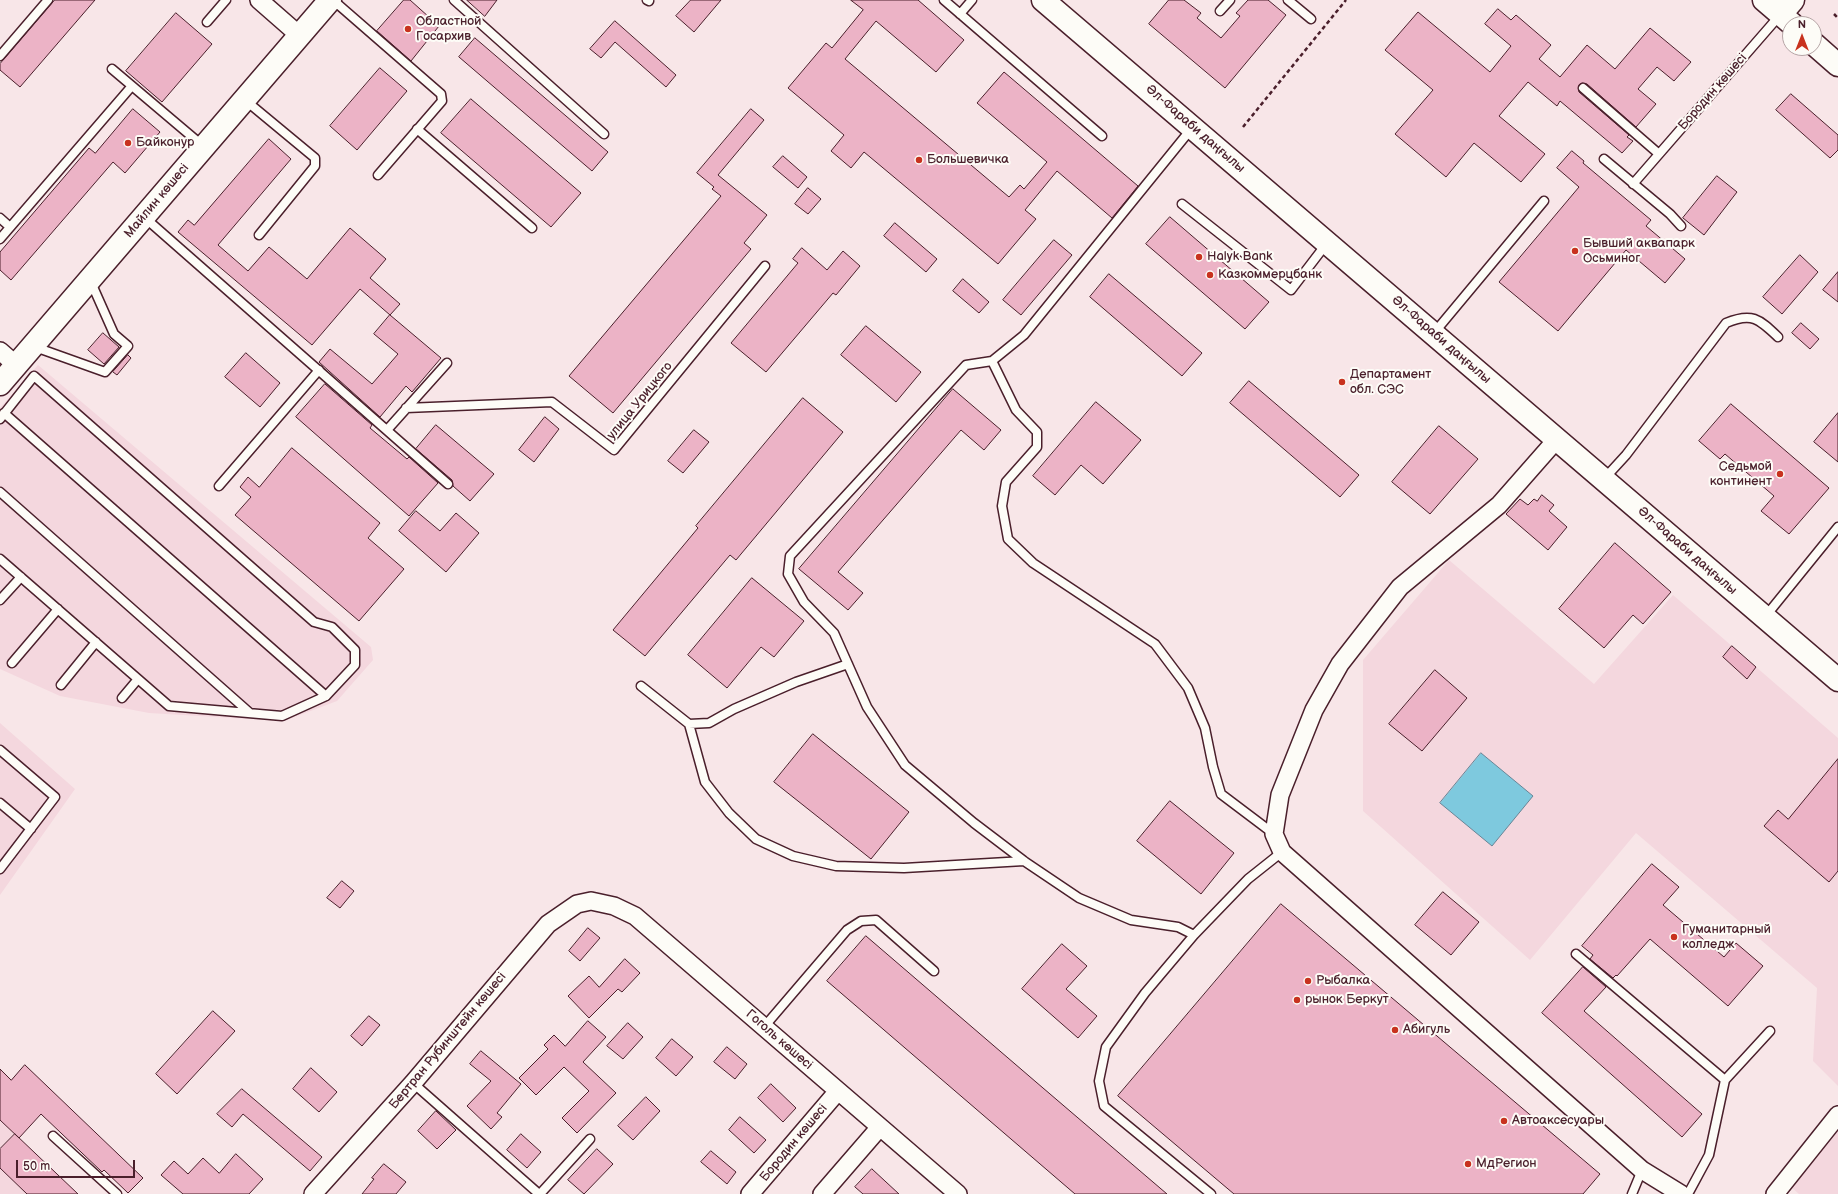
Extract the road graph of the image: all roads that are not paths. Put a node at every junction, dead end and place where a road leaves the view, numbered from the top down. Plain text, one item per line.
1 (48, 0) edge
2 (226, 0) edge
3 (259, 0) edge
4 (331, 0) edge
5 (454, 0) edge
6 (944, 0) edge
7 (972, 0) edge
8 (1043, 0) edge
9 (1230, 0) edge
10 (1288, 0) edge
11 (1764, 0) edge
12 (1220, 11) dead end
13 (1788, 13) edge
14 (960, 14) junction
15 (1311, 19) dead end
16 (207, 22) dead end
17 (299, 35) junction
18 (1822, 51) edge
19 (0, 56) edge
20 (1838, 65) edge
21 (112, 69) dead end
22 (131, 86) junction
23 (1583, 88) dead end
24 (244, 100) junction
25 (1192, 127) junction
26 (417, 129) junction
27 (604, 134) dead end
28 (1102, 136) dead end
29 (203, 146) junction
30 (1659, 154) junction
31 (1604, 159) dead end
32 (378, 175) dead end
33 (1633, 184) junction
34 (1544, 201) dead end
35 (1182, 204) dead end
36 (144, 216) junction
37 (0, 218) edge
38 (1681, 226) dead end
39 (10, 227) junction
40 (532, 228) dead end
41 (259, 235) dead end
42 (0, 239) edge
43 (1328, 243) junction
44 (765, 266) dead end
45 (90, 279) junction
46 (1433, 333) junction
47 (1778, 337) dead end
48 (32, 346) junction
49 (0, 351) edge
50 (992, 361) junction
51 (447, 363) dead end
52 (16, 365) junction
53 (319, 370) junction
54 (0, 384) edge
55 (406, 408) junction
56 (2, 416) edge
57 (387, 430) junction
58 (1556, 439) junction
59 (1604, 480) junction
60 (448, 484) dead end
61 (219, 486) dead end
62 (0, 492) edge
63 (1838, 527) edge
64 (0, 559) edge
65 (21, 577) junction
66 (0, 600) edge
67 (58, 609) junction
68 (1764, 617) junction
69 (96, 642) junction
70 (12, 663) dead end
71 (848, 664) junction
72 (138, 679) junction
73 (1838, 680) edge
74 (61, 685) dead end
75 (641, 686) dead end
76 (326, 696) junction
77 (122, 698) dead end
78 (250, 713) junction
79 (689, 724) junction
80 (0, 750) edge
81 (0, 804) edge
82 (31, 829) junction
83 (1274, 834) junction
84 (1282, 852) junction
85 (1024, 861) junction
86 (2, 864) edge
87 (591, 901) joint
88 (1194, 935) junction
89 (1576, 954) dead end
90 (934, 972) dead end
91 (764, 1027) junction
92 (1770, 1031) dead end
93 (1725, 1080) junction
94 (413, 1083) junction
95 (838, 1091) junction
96 (1838, 1115) edge
97 (880, 1127) junction
98 (53, 1136) dead end
99 (590, 1139) dead end
100 (1642, 1170) junction
101 (1633, 1193) edge
102 (117, 1194) edge
103 (314, 1194) edge
104 (540, 1194) edge
105 (750, 1194) edge
106 (822, 1194) edge
107 (958, 1194) edge
108 (1210, 1194) edge
109 (1680, 1194) edge
110 (1688, 1194) edge
111 (1775, 1194) edge

1 - 19 lane
2 - 16 lane
3 - 17 street
4 - 17 main road, Майлин көшесі
4 - 26 lane
5 - 27 lane
6 - 14 lane
7 - 14 lane
8 - 25 main road, Әл-Фараби даңғылы
9 - 12 lane
10 - 15 lane
11 - 13 main road
13 - 30 lane, Бородин көшесі
14 - 28 lane
17 - 24 main road, Майлин көшесі
18 - 20 main road
21 - 22 lane
22 - 29 lane
22 - 39 lane
23 - 30 lane
24 - 29 main road, Майлин көшесі
24 - 41 lane
25 - 43 main road, Әл-Фараби даңғылы
25 - 50 lane
26 - 32 lane
26 - 40 lane
29 - 36 main road, Майлин көшесі
30 - 33 lane, Бородин көшесі
31 - 33 lane
33 - 38 lane
34 - 46 lane
35 - 43 lane
36 - 45 main road, Майлин көшесі
36 - 53 lane
37 - 39 lane
39 - 42 lane
43 - 46 main road, Әл-Фараби даңғылы
44 - 55 lane, улица Урицкого
45 - 48 main road, Майлин көшесі
45 - 48 lane
46 - 58 main road, Әл-Фараби даңғылы
47 - 59 lane
48 - 52 main road, Майлин көшесі
49 - 52 street
50 - 71 lane
50 - 83 lane
51 - 55 lane
52 - 54 main road, Майлин көшесі
53 - 57 lane
53 - 61 lane
55 - 57 lane
56 - 76 lane
56 - 76 lane
57 - 60 lane
58 - 59 main road, Әл-Фараби даңғылы
58 - 83 street
59 - 68 main road, Әл-Фараби даңғылы
62 - 78 lane
63 - 68 lane
64 - 65 lane
65 - 66 lane
65 - 67 lane
67 - 69 lane
67 - 70 lane
68 - 73 main road, Әл-Фараби даңғылы
69 - 72 lane
69 - 74 lane
71 - 79 lane
71 - 85 lane
72 - 77 lane
72 - 78 lane
75 - 79 lane
76 - 78 lane
79 - 85 lane
80 - 82 lane
81 - 82 lane
82 - 86 lane
83 - 84 street
84 - 88 lane
84 - 100 street
85 - 88 lane
87 - 91 street, Гоголь көшесі
87 - 94 street, Бертран Рубинштейн көшесі
88 - 108 lane
89 - 93 lane
90 - 91 lane
91 - 95 street, Гоголь көшесі
92 - 93 lane
93 - 110 lane
94 - 103 street, Бертран Рубинштейн көшесі
94 - 104 lane
95 - 97 street, Гоголь көшесі
95 - 105 street, Бородин көшесі
96 - 111 street
97 - 106 street
97 - 107 street, Гоголь көшесі
98 - 102 lane
99 - 104 lane
100 - 101 lane
100 - 109 street

